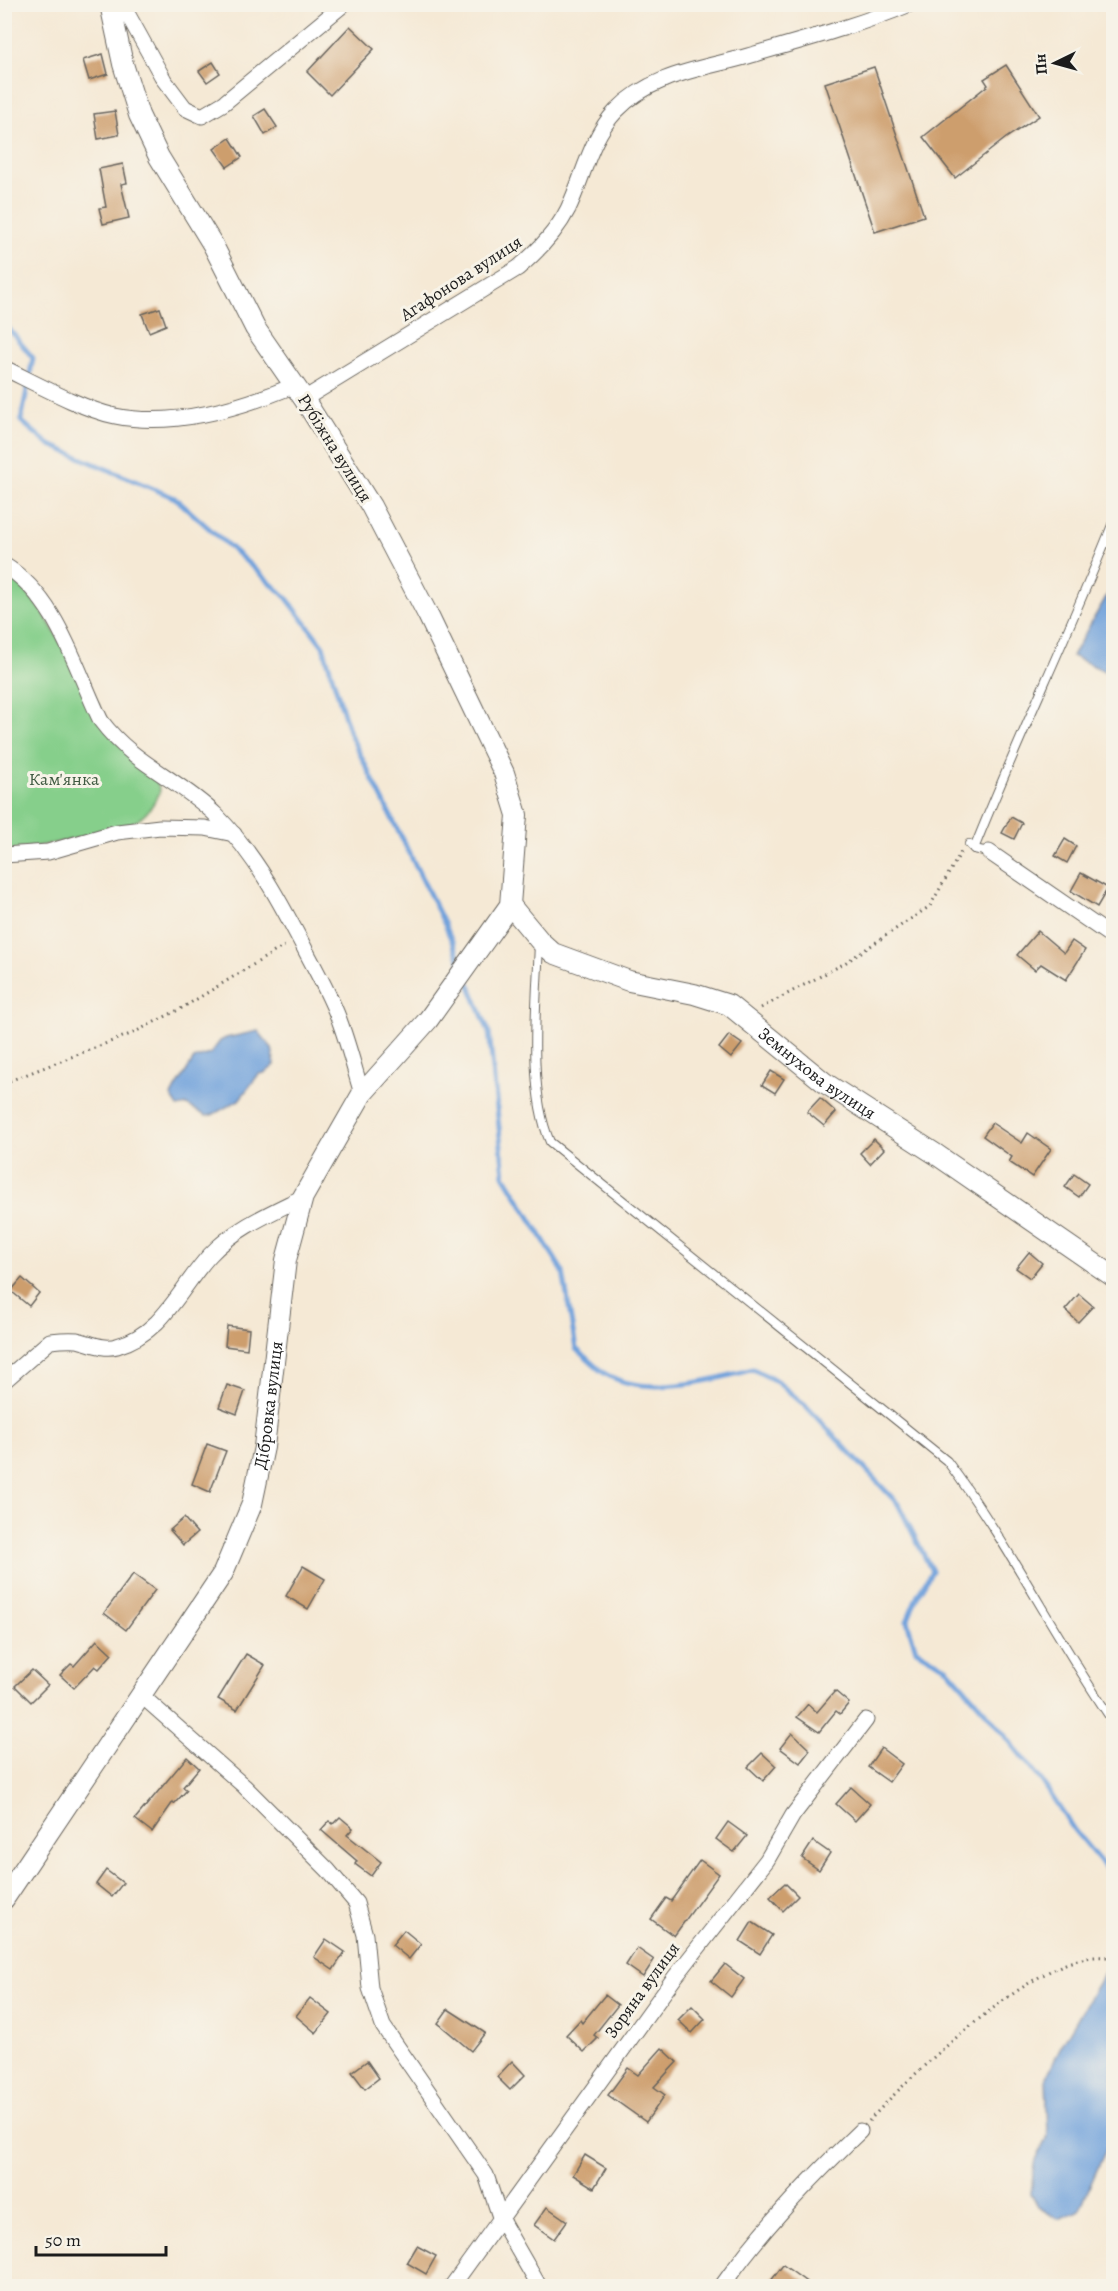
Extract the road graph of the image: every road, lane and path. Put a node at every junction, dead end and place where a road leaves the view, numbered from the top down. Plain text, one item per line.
1 (110, 4) edge
2 (122, 4) edge
3 (344, 4) edge
4 (910, 4) edge
5 (11, 371) edge
6 (300, 392) junction
7 (1113, 520) edge
8 (4, 565) edge
9 (234, 834) junction
10 (977, 848) junction
11 (4, 855) edge
12 (510, 905) junction
13 (299, 938) junction
14 (1113, 938) edge
15 (540, 942) junction
16 (738, 1012) junction
17 (4, 1083) edge
18 (362, 1094) junction
19 (303, 1197) junction
20 (1113, 1277) edge
21 (4, 1381) edge
22 (142, 1696) junction
23 (866, 1720) dead end
24 (1113, 1723) edge
25 (4, 1899) edge
26 (1113, 1957) edge
27 (860, 2131) joint
28 (501, 2220) junction
29 (452, 2286) edge
30 (539, 2286) edge
31 (722, 2286) edge

1 - 6 street, Рубіжна вулиця
2 - 3 street
4 - 6 street, Агафонова вулиця
5 - 6 street, Агафонова вулиця
6 - 12 street, Рубіжна вулиця
7 - 10 lane
8 - 9 street
9 - 11 street
9 - 13 street
10 - 14 street
10 - 16 path
12 - 15 street, Земнухова вулиця
12 - 18 street, Дібровка вулиця
13 - 17 path
13 - 18 street
15 - 16 street, Земнухова вулиця
15 - 24 lane
16 - 20 street, Земнухова вулиця
18 - 19 street, Дібровка вулиця
19 - 21 street
19 - 22 street, Дібровка вулиця
22 - 25 street, Дібровка вулиця
22 - 28 street
23 - 28 street, Зоряна вулиця
26 - 27 path
27 - 31 street
28 - 29 street, Зоряна вулиця
28 - 30 street

